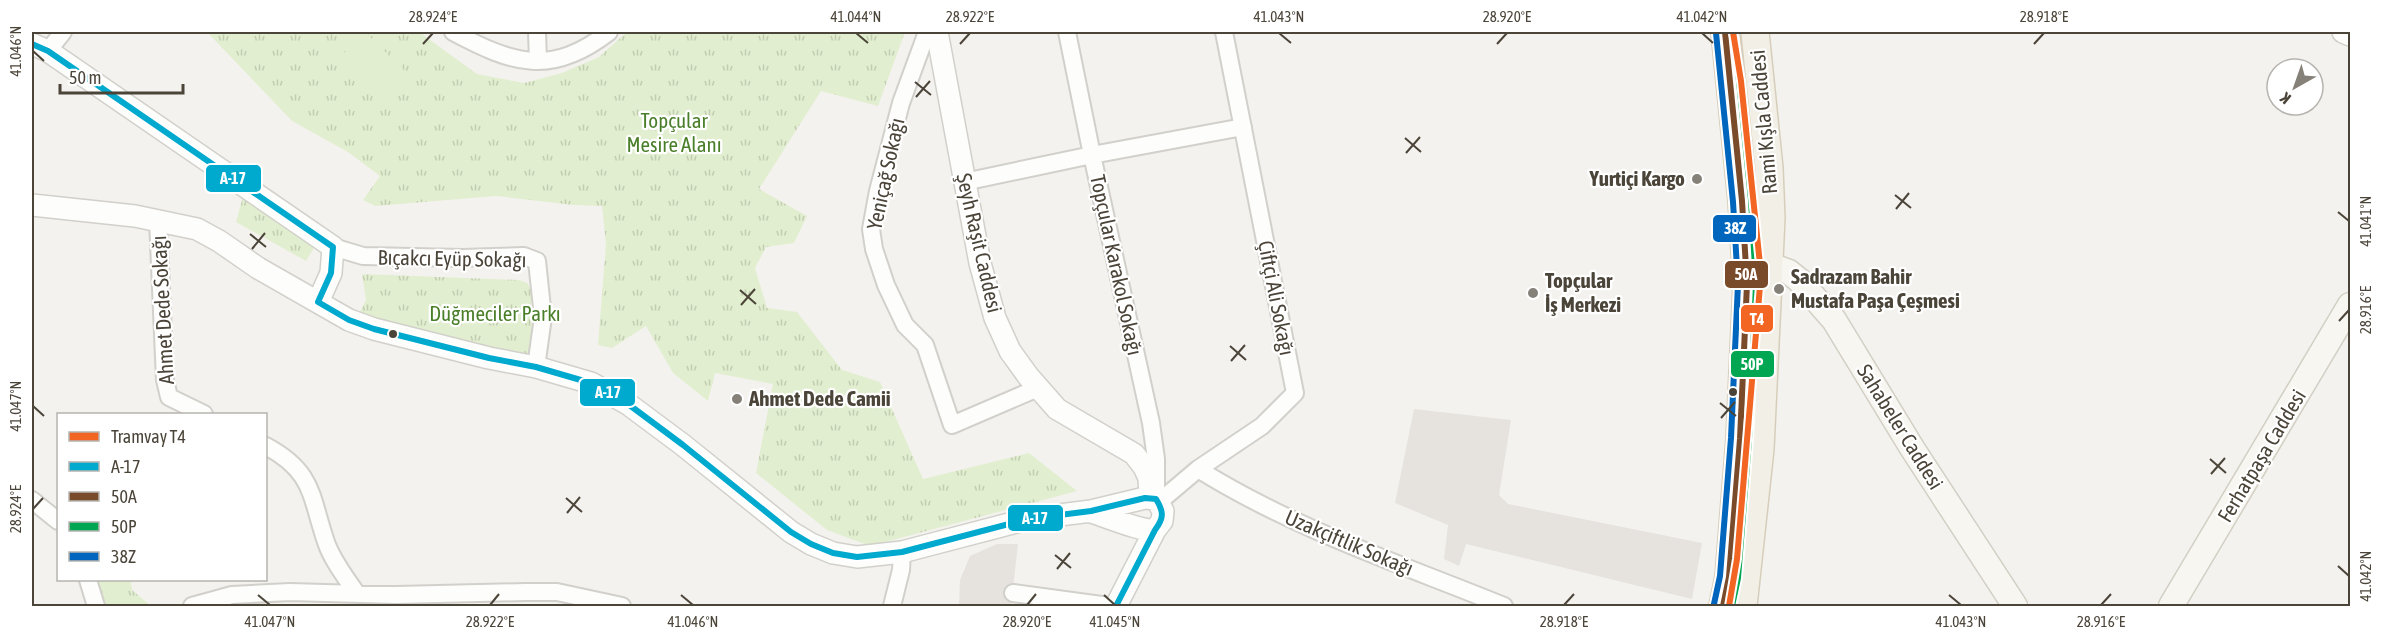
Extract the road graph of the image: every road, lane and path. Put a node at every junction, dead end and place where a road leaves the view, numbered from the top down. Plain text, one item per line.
1 (63, 32) edge
2 (453, 32) edge
3 (537, 32) edge
4 (609, 32) edge
5 (927, 32) edge
6 (937, 32) edge
7 (1068, 32) edge
8 (1224, 32) edge
9 (1725, 32) edge
10 (1755, 32) edge
11 (2343, 32) edge
12 (2350, 35) edge
13 (40, 47) edge
14 (538, 61) junction
15 (1243, 127) junction
16 (1092, 155) junction
17 (964, 183) junction
18 (32, 205) edge
19 (158, 220) junction
20 (333, 247) junction
21 (1770, 265) junction
22 (1747, 284) junction
23 (318, 302) junction
24 (2350, 305) edge
25 (536, 367) junction
26 (1038, 388) junction
27 (202, 413) edge
28 (267, 447) edge
29 (1198, 469) junction
30 (32, 500) edge
31 (1151, 500) junction
32 (1091, 511) junction
33 (57, 520) edge
34 (1142, 527) junction
35 (902, 552) junction
36 (89, 581) edge
37 (264, 586) edge
38 (1013, 593) dead end
39 (357, 594) junction
40 (1743, 605) edge
41 (96, 606) edge
42 (192, 606) edge
43 (622, 606) edge
44 (892, 606) edge
45 (1109, 606) edge
46 (1116, 606) edge
47 (1504, 606) edge
48 (2014, 606) edge
49 (2171, 606) edge

1 - 13 street
2 - 14 street
3 - 14 street
4 - 14 street
5 - 26 street, Yeniçağ Sokağı
6 - 17 street, Şeyh Raşit Caddesi
7 - 16 street, Topçular Karakol Sokağı
8 - 15 street, Çiftçi Ali Sokağı
9 - 22 main road, Rami Kışla Caddesi
10 - 21 main road, Rami Kışla Caddesi
11 - 12 street
13 - 20 street, Bıçakcı Eyüp Sokağı
15 - 16 street
15 - 29 street, Çiftçi Ali Sokağı
16 - 17 street
16 - 31 street, Topçular Karakol Sokağı
17 - 26 street, Şeyh Raşit Caddesi
18 - 19 street
19 - 23 street
19 - 27 street, Ahmet Dede Sokağı
20 - 23 street
20 - 25 street, Bıçakcı Eyüp Sokağı
21 - 22 main road
21 - 40 main road, Rami Kışla Caddesi
21 - 48 main road, Sahabeler Caddesi
22 - 40 main road, Rami Kışla Caddesi
23 - 25 street
24 - 49 main road, Ferhatpaşa Caddesi
25 - 35 street
26 - 31 street, Şeyh Raşit Caddesi
28 - 39 street
29 - 31 street, Çiftçi Ali Sokağı
29 - 47 street, Uzakçiftlik Sokağı
30 - 33 street
31 - 32 street
31 - 34 street
31 - 34 street
32 - 34 street
32 - 35 street
34 - 46 street
35 - 44 street
36 - 41 street
37 - 39 street
37 - 42 street
38 - 45 street
39 - 43 street

